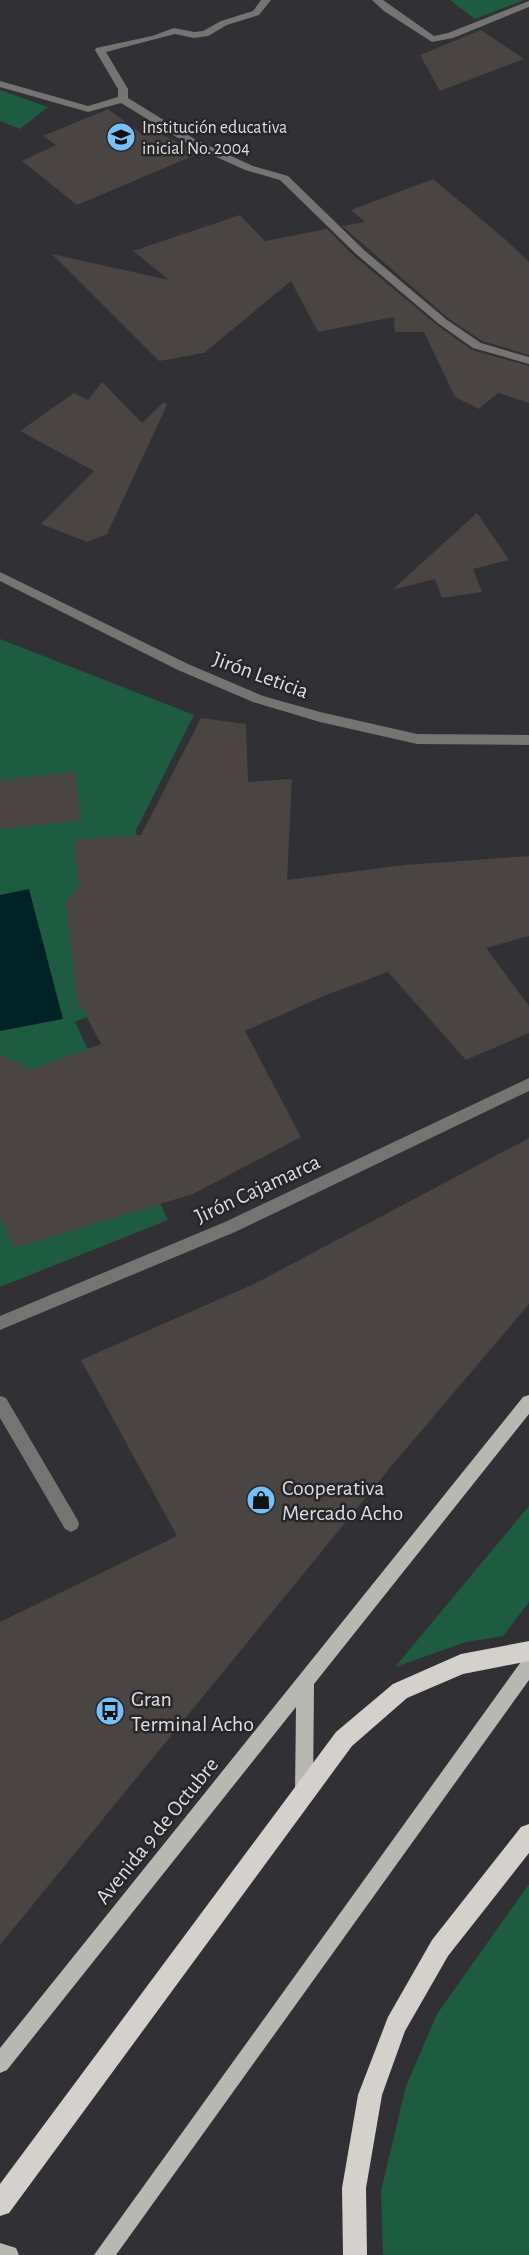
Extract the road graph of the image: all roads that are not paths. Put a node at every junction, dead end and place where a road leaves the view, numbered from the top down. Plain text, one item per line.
1 (266, 0) edge
2 (377, 0) edge
3 (529, 4) edge
4 (0, 84) edge
5 (123, 99) junction
6 (529, 361) edge
7 (0, 576) edge
8 (529, 740) edge
9 (529, 1084) edge
10 (0, 1323) edge
11 (529, 1402) edge
12 (0, 1403) edge
13 (71, 1524) dead end
14 (529, 1651) edge
15 (529, 1665) edge
16 (305, 1683) junction
17 (304, 1792) junction
18 (529, 1835) edge
19 (0, 2063) edge
20 (0, 2204) edge
21 (0, 2253) edge
22 (9, 2255) edge
23 (104, 2255) edge
24 (355, 2255) edge

1 - 5 street
2 - 3 street
4 - 5 street
5 - 6 street
7 - 8 street, Jirón Leticia
9 - 10 street, Jirón Cajamarca
11 - 16 main road, Avenida 9 de Octubre
12 - 13 street
14 - 17 highway
15 - 23 main road
16 - 17 main road
16 - 19 main road, Avenida 9 de Octubre
17 - 20 highway
18 - 24 highway
21 - 22 main road

